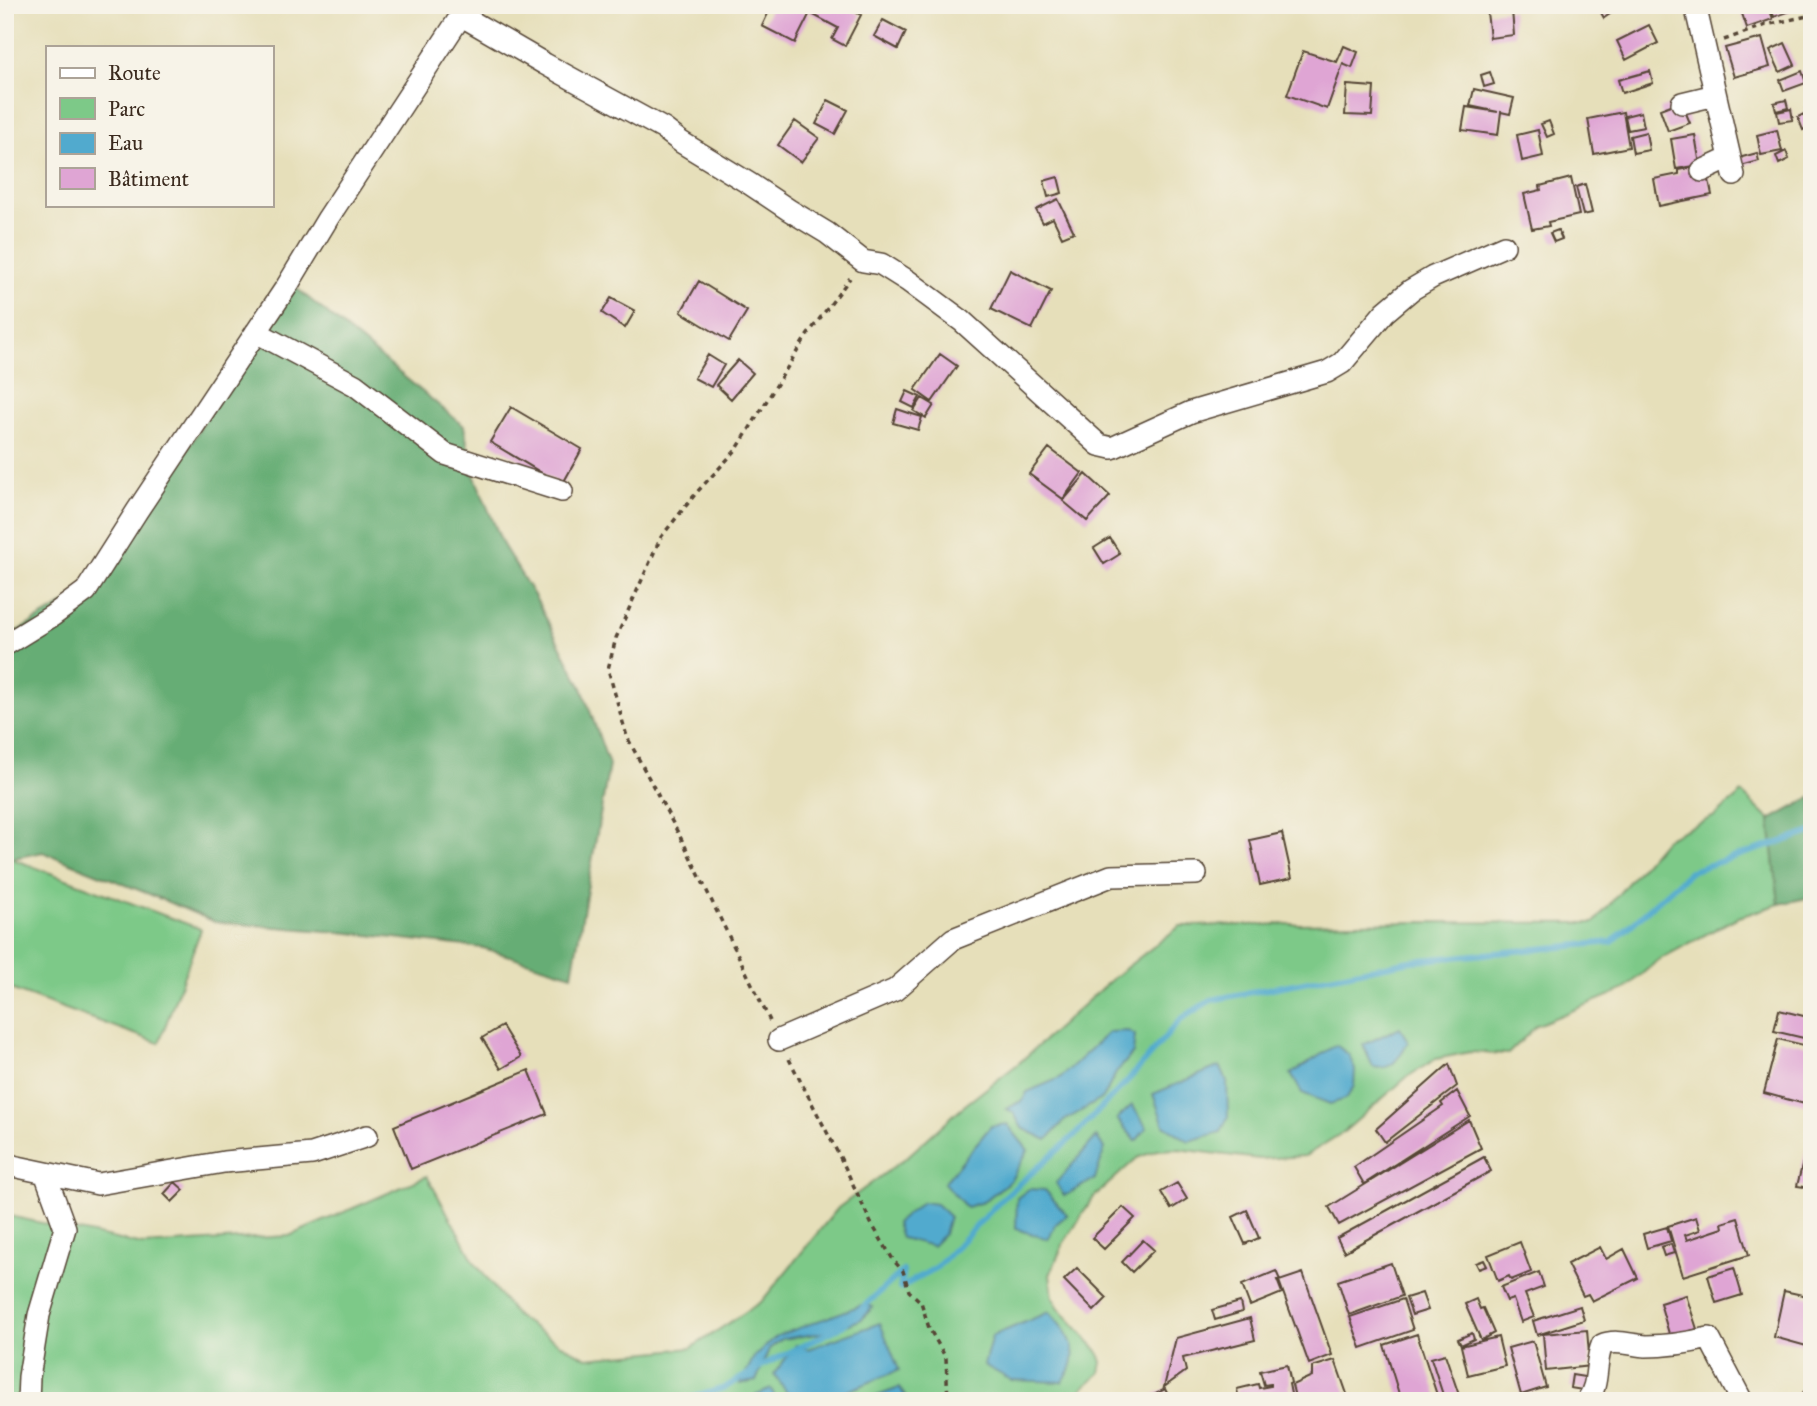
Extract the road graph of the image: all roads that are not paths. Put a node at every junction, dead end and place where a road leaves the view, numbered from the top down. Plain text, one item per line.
1 (1695, 5) edge
2 (465, 11) edge
3 (1715, 95) junction
4 (1682, 103) dead end
5 (1702, 171) dead end
6 (1504, 246) dead end
7 (256, 332) junction
8 (562, 491) dead end
9 (5, 645) edge
10 (1196, 874) dead end
11 (779, 1040) road end
12 (367, 1136) dead end
13 (5, 1162) edge
14 (45, 1173) junction
15 (28, 1401) edge
16 (1587, 1401) edge
17 (1742, 1401) edge

1 - 3 street
2 - 6 street
2 - 7 street
3 - 4 street
3 - 5 street
7 - 8 street
7 - 9 street
10 - 11 street
12 - 14 street
13 - 14 street
14 - 15 street
16 - 17 street

